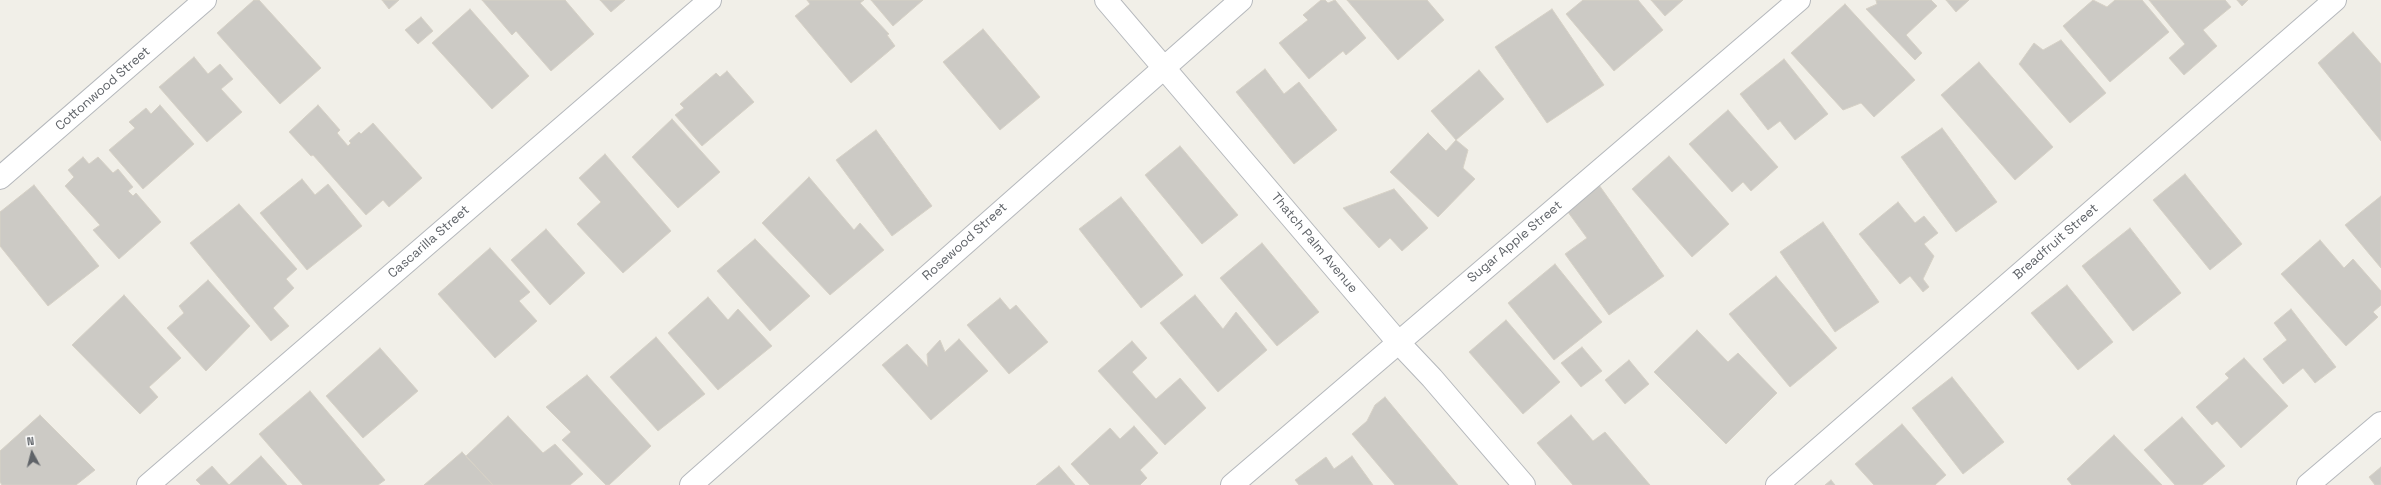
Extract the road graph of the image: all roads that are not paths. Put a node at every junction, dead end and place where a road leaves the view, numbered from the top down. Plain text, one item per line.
1 (205, 0) edge
2 (710, 0) edge
3 (1106, 0) edge
4 (1241, 0) edge
5 (1799, 0) edge
6 (2335, 0) edge
7 (1164, 66) junction
8 (0, 178) edge
9 (1398, 342) junction
10 (2381, 423) edge
11 (148, 485) edge
12 (691, 485) edge
13 (1232, 485) edge
14 (1524, 485) edge
15 (1777, 485) edge
16 (2308, 485) edge

1 - 8 street, Cottonwood Street
2 - 11 street, Cascarilla Street
3 - 7 street, Thatch Palm Avenue
4 - 7 street, Rosewood Street
5 - 9 street, Sugar Apple Street
6 - 15 street, Breadfruit Street
7 - 9 street, Thatch Palm Avenue
7 - 12 street, Rosewood Street
9 - 13 street, Sugar Apple Street
9 - 14 street, Thatch Palm Avenue
10 - 16 street

